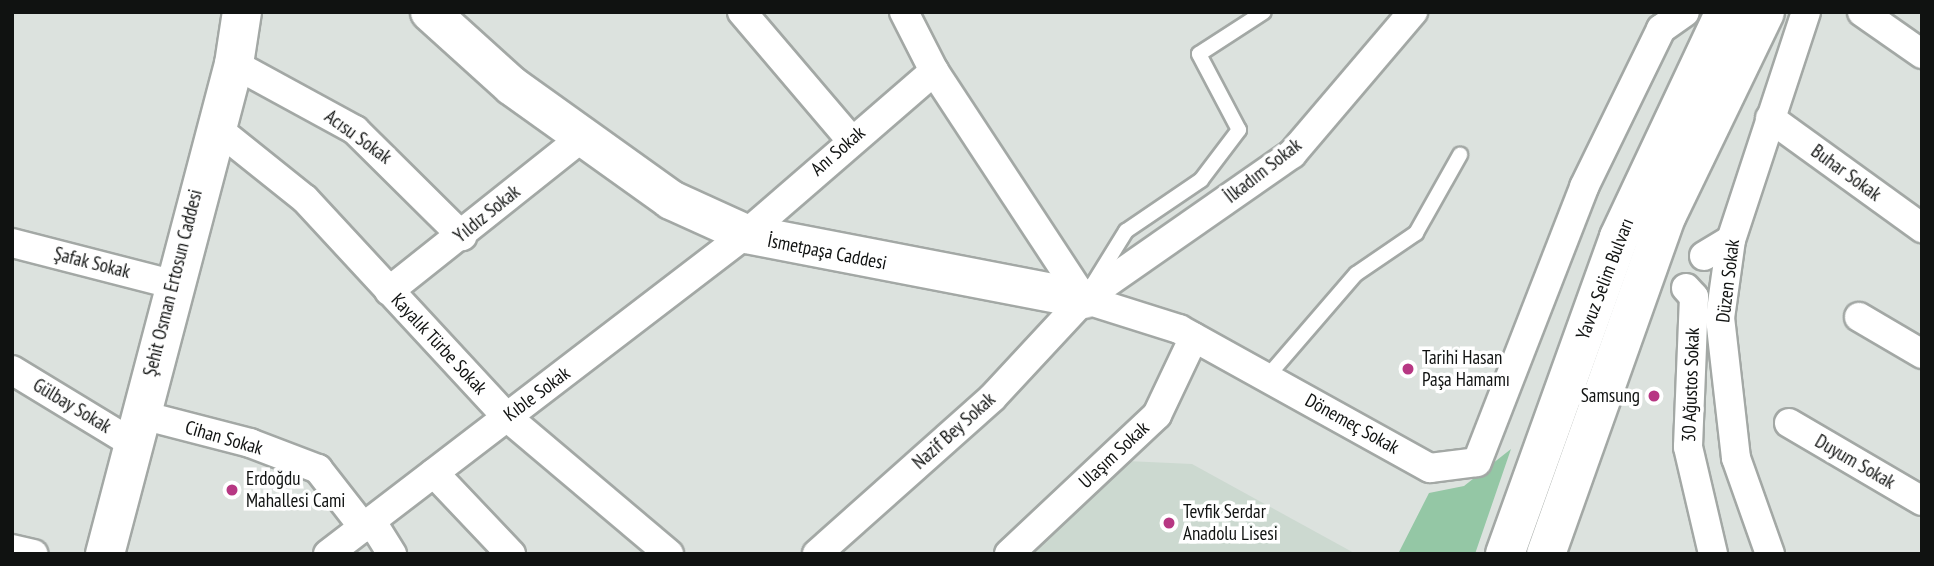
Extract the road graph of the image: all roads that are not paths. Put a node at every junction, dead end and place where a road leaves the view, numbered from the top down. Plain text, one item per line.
1 (242, 12) edge
2 (430, 12) edge
3 (742, 12) edge
4 (904, 12) edge
5 (1264, 12) edge
6 (1413, 12) edge
7 (1685, 12) edge
8 (1725, 12) edge
9 (1765, 12) edge
10 (1806, 12) edge
11 (1862, 12) edge
12 (1922, 54) edge
13 (234, 64) junction
14 (934, 71) junction
15 (1770, 118) junction
16 (215, 127) junction
17 (584, 135) junction
18 (850, 139) junction
19 (1460, 155) dead end
20 (1922, 228) edge
21 (746, 234) junction
22 (462, 236) junction
23 (1731, 240) junction
24 (12, 243) edge
25 (1704, 256) dead end
26 (172, 284) junction
27 (389, 291) junction
28 (1690, 292) dead end
29 (1084, 299) junction
30 (1859, 317) dead end
31 (1194, 337) junction
32 (1922, 354) edge
33 (12, 370) edge
34 (1267, 377) junction
35 (507, 417) junction
36 (1789, 423) dead end
37 (135, 428) junction
38 (435, 473) junction
39 (1922, 501) edge
40 (368, 525) junction
41 (12, 549) edge
42 (33, 554) edge
43 (105, 554) edge
44 (328, 554) edge
45 (392, 554) edge
46 (511, 554) edge
47 (670, 554) edge
48 (817, 554) edge
49 (1009, 554) edge
50 (1504, 554) edge
51 (1546, 554) edge
52 (1713, 554) edge
53 (1770, 554) edge

1 - 13 street, Şehit Osman Ertosun Caddesi
2 - 17 street, İsmetpaşa Caddesi
3 - 18 street
4 - 14 street
5 - 29 lane
6 - 29 street, İlkadım Sokak
7 - 34 street, Dönemeç Sokak
8 - 50 street, Yavuz Selim Bulvarı
9 - 51 street, Yavuz Selim Bulvarı
10 - 15 street, Düzen Sokak
11 - 12 street
13 - 16 street, Şehit Osman Ertosun Caddesi
13 - 22 street, Acısu Sokak
14 - 18 street, Anı Sokak
14 - 29 street
15 - 20 street, Buhar Sokak
15 - 23 street, Düzen Sokak
16 - 26 street, Şehit Osman Ertosun Caddesi
16 - 27 street, Kayalık Türbe Sokak
17 - 21 street, İsmetpaşa Caddesi
17 - 22 street, Yıldız Sokak
18 - 21 street, Anı Sokak
19 - 34 lane
21 - 29 street, İsmetpaşa Caddesi
21 - 35 street, Kıble Sokak
22 - 27 street, Yıldız Sokak
23 - 25 street
23 - 53 street, Düzen Sokak
24 - 26 street, Şafak Sokak
26 - 37 street, Şehit Osman Ertosun Caddesi
27 - 35 street, Kayalık Türbe Sokak
28 - 52 street, 30 Ağustos Sokak
29 - 31 street, Dönemeç Sokak
29 - 48 street, Nazif Bey Sokak
30 - 32 street
31 - 34 street, Dönemeç Sokak
31 - 49 street, Ulaşım Sokak
33 - 37 street, Gülbay Sokak
35 - 38 street, Kıble Sokak
35 - 47 street, Kayalık Türbe Sokak
36 - 39 street, Duyum Sokak
37 - 40 street, Cihan Sokak
37 - 43 street, Şehit Osman Ertosun Caddesi
38 - 40 street, Kıble Sokak
38 - 46 street
40 - 44 street, Kıble Sokak
40 - 45 street, Cihan Sokak
41 - 42 street

